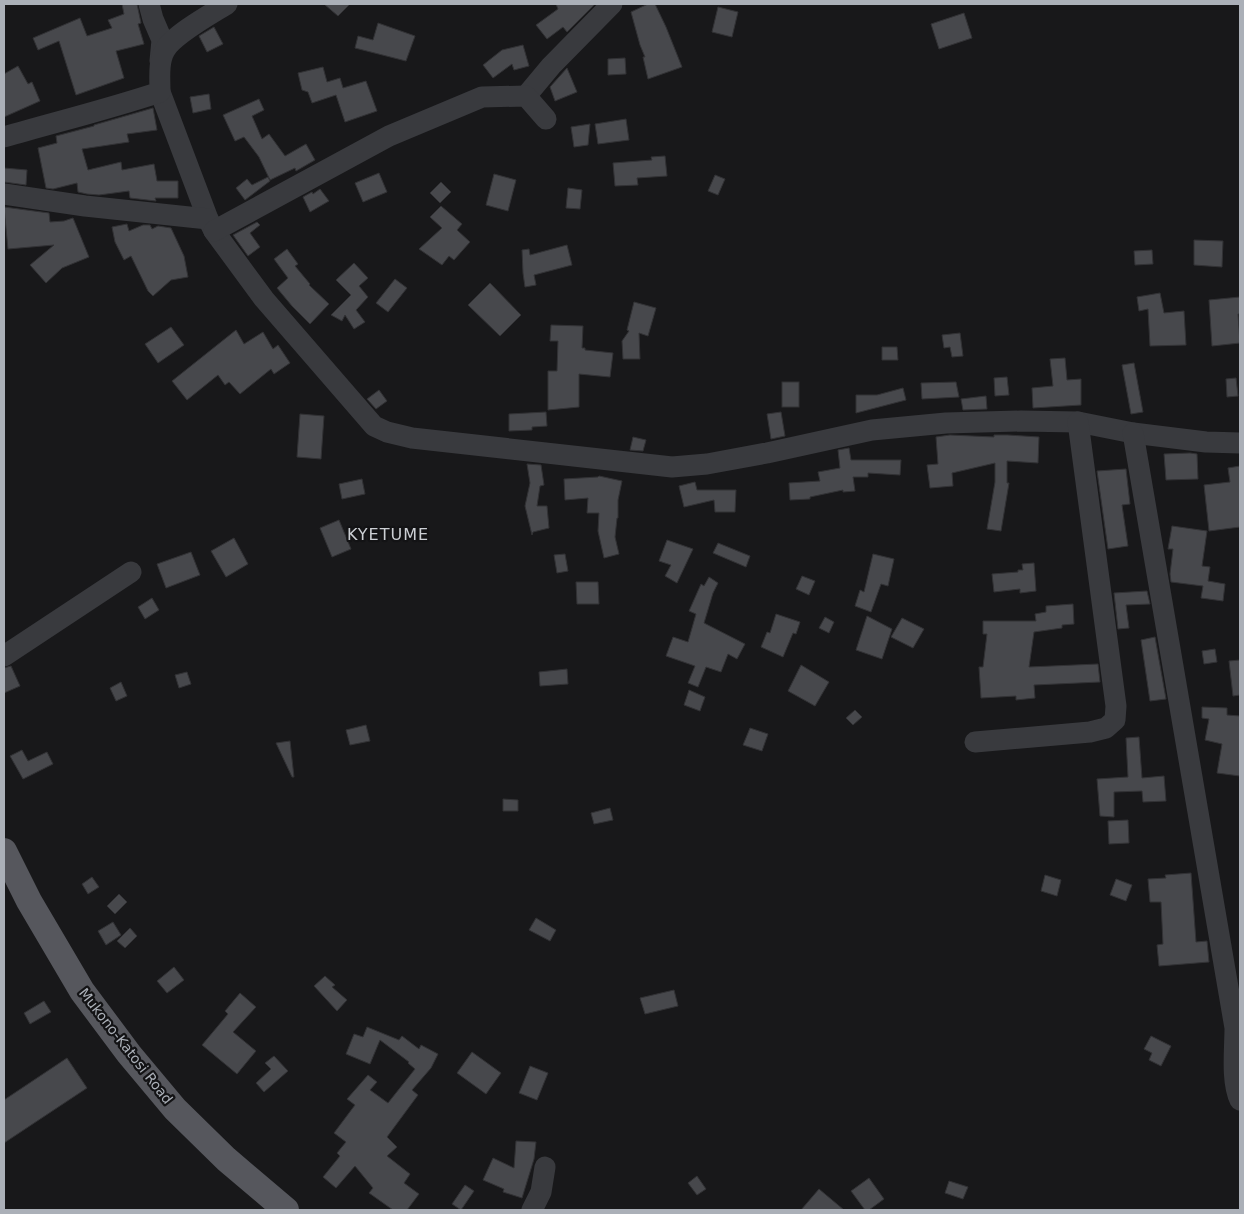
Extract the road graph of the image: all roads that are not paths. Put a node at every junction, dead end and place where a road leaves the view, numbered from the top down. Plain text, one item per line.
1 (148, 4) edge
2 (227, 4) edge
3 (612, 4) edge
4 (160, 64) junction
5 (160, 92) junction
6 (526, 96) junction
7 (546, 119) dead end
8 (4, 137) edge
9 (4, 194) edge
10 (211, 225) junction
11 (1078, 422) junction
12 (1133, 433) junction
13 (1240, 443) edge
14 (131, 572) dead end
15 (4, 656) edge
16 (975, 742) dead end
17 (4, 851) edge
18 (1240, 1100) edge
19 (545, 1168) dead end
20 (286, 1210) edge
21 (532, 1210) edge

1 - 4 street
2 - 4 street
3 - 6 street
4 - 5 street
5 - 8 street
5 - 10 street
6 - 7 street
6 - 10 street
9 - 10 street
10 - 11 street
11 - 12 street
11 - 16 street
12 - 13 street
12 - 18 street
14 - 15 street
17 - 20 main road, Mukono-Katosi Road
19 - 21 street

